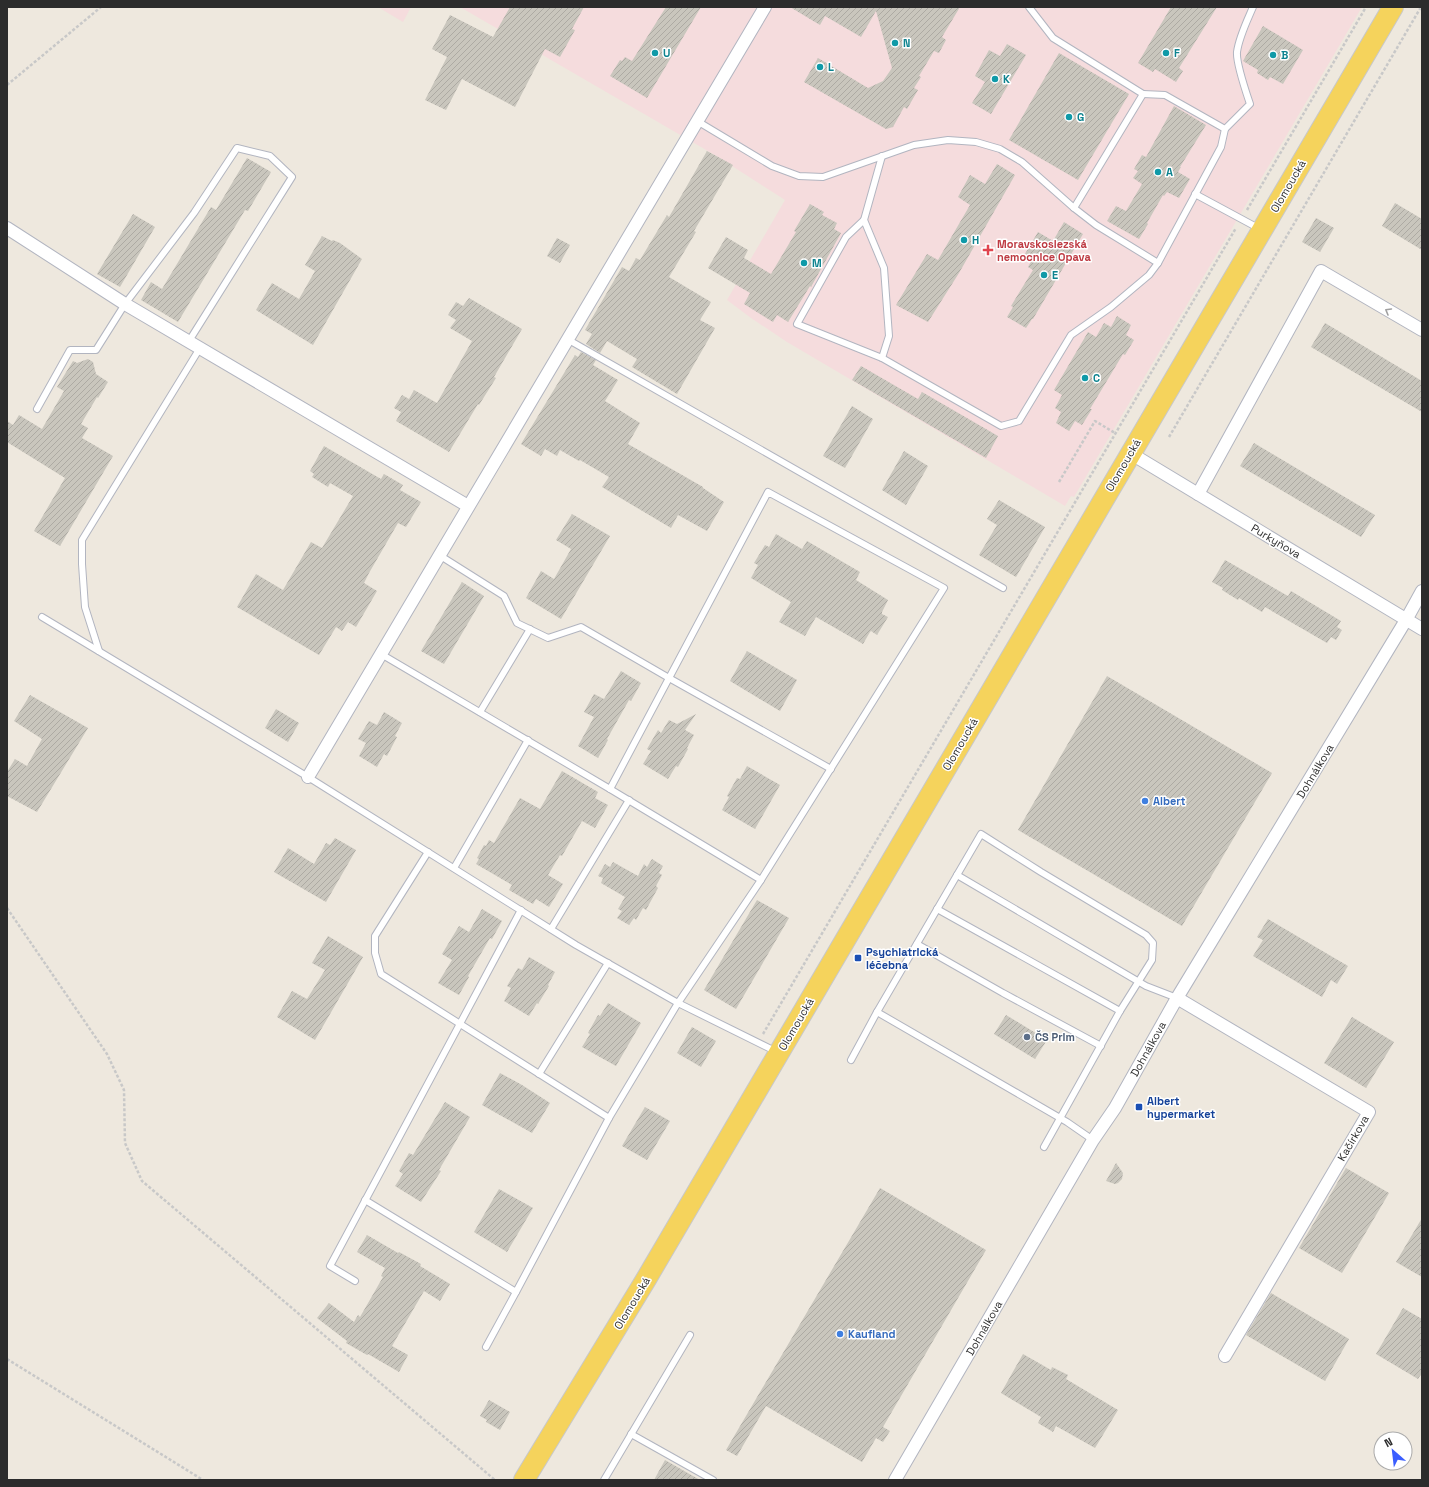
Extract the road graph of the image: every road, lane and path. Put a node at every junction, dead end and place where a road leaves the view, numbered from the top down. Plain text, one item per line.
1 (101, 7) edge
2 (765, 7) edge
3 (1029, 7) edge
4 (1253, 7) edge
5 (1366, 7) edge
6 (1393, 7) edge
7 (1421, 7) edge
8 (7, 85) edge
9 (1143, 94) junction
10 (697, 121) junction
11 (1225, 129) junction
12 (882, 156) junction
13 (1195, 194) junction
14 (1074, 208) junction
15 (864, 220) junction
16 (1241, 220) junction
17 (7, 228) edge
18 (1262, 230) junction
19 (1158, 263) junction
20 (125, 304) junction
21 (1422, 330) edge
22 (567, 340) junction
23 (189, 341) junction
24 (200, 348) junction
25 (882, 358) junction
26 (37, 409) dead end
27 (1115, 434) junction
28 (1169, 437) dead end
29 (1130, 453) junction
30 (1059, 482) dead end
31 (1198, 494) junction
32 (468, 506) junction
33 (439, 555) junction
34 (1003, 588) dead end
35 (1422, 591) edge
36 (42, 617) dead end
37 (1406, 620) junction
38 (530, 629) junction
39 (1422, 629) edge
40 (99, 651) junction
41 (381, 654) junction
42 (669, 678) junction
43 (480, 712) junction
44 (528, 740) junction
45 (831, 769) junction
46 (308, 777) junction
47 (610, 788) junction
48 (629, 800) junction
49 (428, 852) junction
50 (454, 868) junction
51 (957, 876) junction
52 (761, 880) junction
53 (7, 908) edge
54 (937, 909) junction
55 (521, 910) junction
56 (551, 929) junction
57 (917, 944) junction
58 (608, 963) junction
59 (1138, 981) junction
60 (1177, 998) junction
61 (678, 1003) junction
62 (1120, 1011) junction
63 (877, 1012) junction
64 (460, 1024) junction
65 (758, 1042) junction
66 (1101, 1046) junction
67 (779, 1052) junction
68 (851, 1060) dead end
69 (539, 1074) junction
70 (609, 1118) junction
71 (1060, 1118) junction
72 (1093, 1140) junction
73 (1044, 1147) dead end
74 (365, 1200) junction
75 (355, 1281) dead end
76 (516, 1292) junction
77 (690, 1335) dead end
78 (486, 1348) dead end
79 (1225, 1356) dead end
80 (7, 1359) edge
81 (632, 1434) junction
82 (203, 1480) edge
83 (495, 1480) edge
84 (524, 1480) edge
85 (604, 1480) edge
86 (712, 1480) edge
87 (895, 1480) edge

1 - 8 path
2 - 10 street
3 - 9 lane
4 - 11 lane
5 - 16 path
6 - 18 main road, Olomoucká
7 - 28 path
9 - 11 lane
9 - 14 lane
10 - 12 lane
10 - 22 street
11 - 13 lane
12 - 14 lane
12 - 15 lane
13 - 16 lane
13 - 19 lane
14 - 19 lane
15 - 25 lane
15 - 25 lane
16 - 18 lane
16 - 27 path
17 - 20 street
18 - 29 main road, Olomoucká
19 - 25 lane
20 - 23 street
20 - 23 lane
20 - 26 lane
21 -> 31 street
22 - 32 street
22 - 34 lane
23 - 24 street
24 - 32 street
24 - 40 lane
27 - 30 path
27 - 65 path
29 - 31 street, Purkyňova
29 - 67 main road, Olomoucká
31 - 37 street, Purkyňova
32 - 33 street
33 - 38 lane
33 - 41 street
35 - 37 street
36 - 40 lane
37 - 39 street, Purkyňova
37 - 60 street, Dohnálkova
38 - 42 lane
38 - 43 lane
40 - 46 lane
41 - 43 lane
41 - 46 street
42 - 45 lane
42 - 45 lane
42 - 47 lane
43 - 44 lane
44 - 47 lane
44 - 50 lane
45 - 52 lane
46 - 49 lane
47 - 48 lane
48 - 52 lane
48 - 56 lane
49 - 50 lane
49 - 64 lane
50 - 55 lane
51 - 54 lane
51 - 59 lane
51 - 59 lane
52 - 61 lane
53 - 83 path
54 - 57 lane
54 - 62 lane
55 - 56 lane
55 - 64 lane
56 - 58 lane
57 - 63 lane
57 - 66 lane
58 - 61 lane
58 - 69 lane
59 - 60 lane
59 - 62 lane
60 - 72 street, Dohnálkova
60 - 79 street, Kačírkova
61 - 65 lane
61 - 70 lane
62 - 66 lane
63 - 68 lane
63 - 71 lane
64 - 69 lane
64 - 74 lane
65 - 67 lane
66 - 71 lane
67 - 84 main road, Olomoucká
69 - 70 lane
70 - 76 lane
71 - 72 lane
71 - 73 lane
72 - 87 street, Dohnálkova
74 - 75 lane
74 - 76 lane
76 - 78 lane
77 - 81 lane
80 - 82 path
81 - 85 lane
81 - 86 lane

